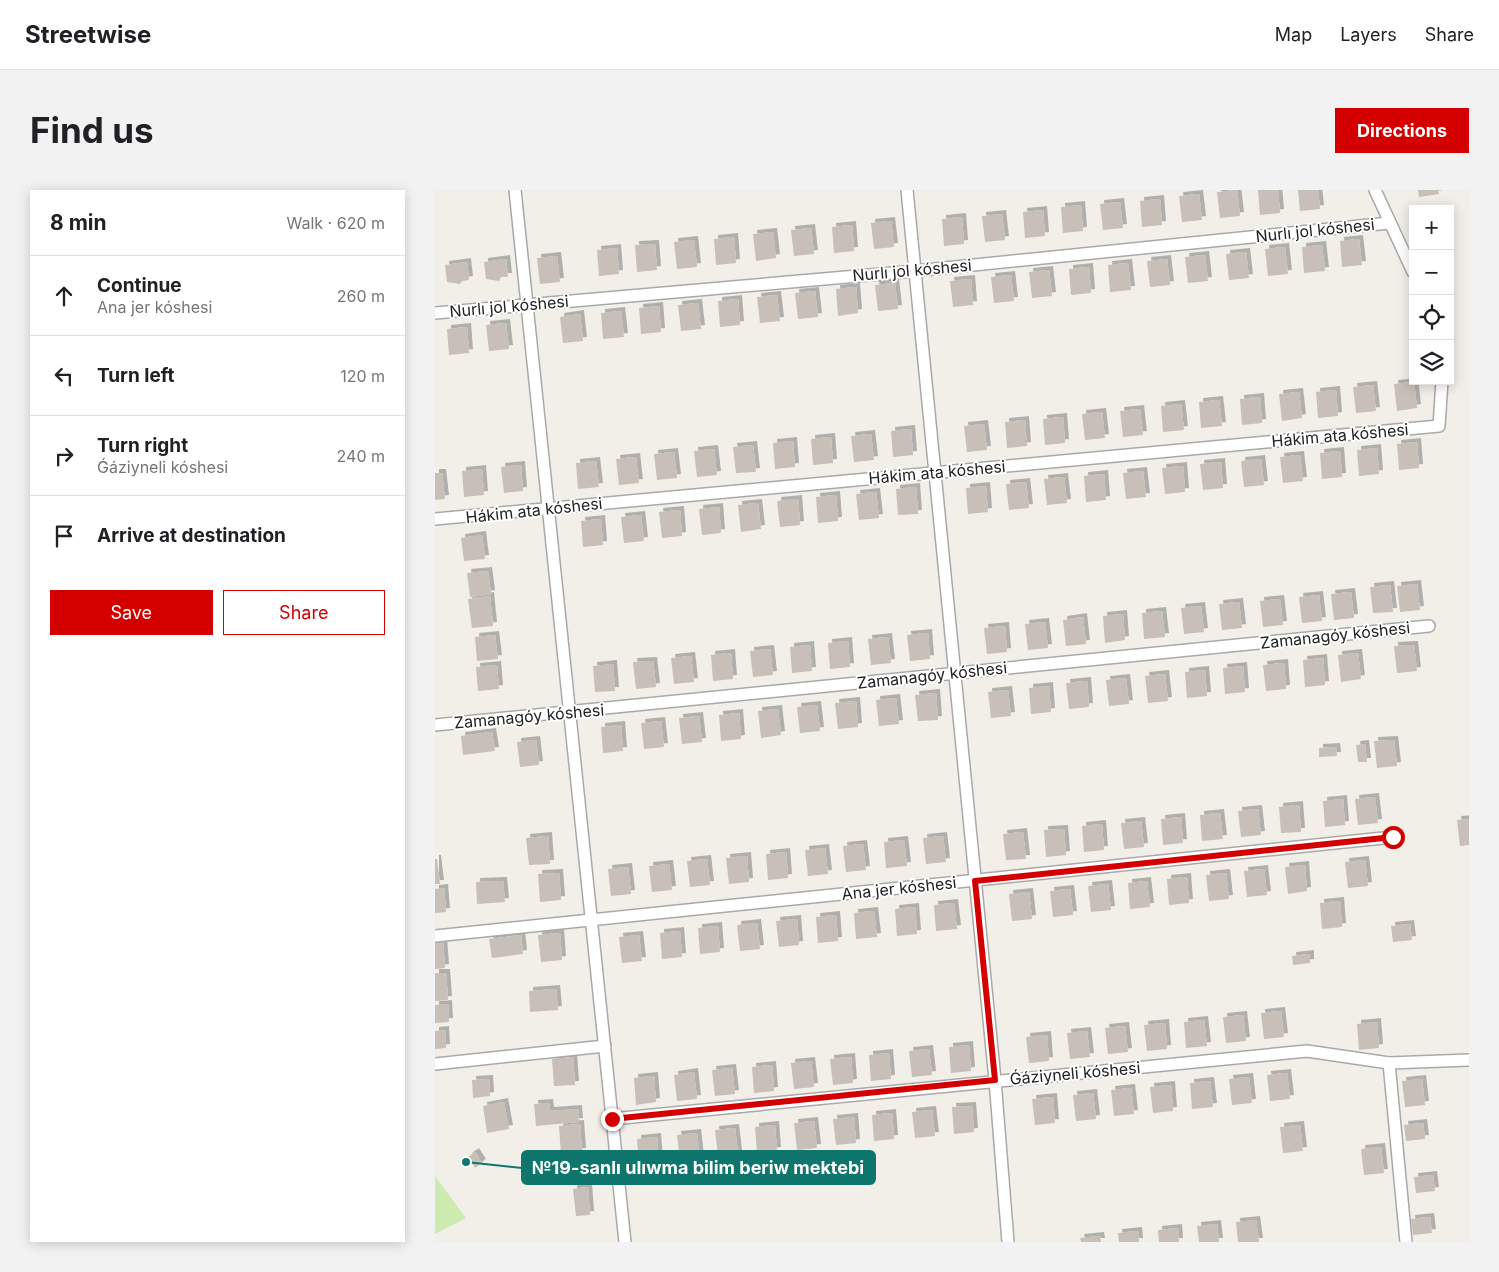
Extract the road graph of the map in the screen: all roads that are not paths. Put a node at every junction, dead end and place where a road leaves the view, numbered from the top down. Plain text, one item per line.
1 (515, 190) edge
2 (907, 190) edge
3 (1375, 190) edge
4 (1389, 223) junction
5 (1409, 264) edge
6 (915, 271) junction
7 (527, 305) junction
8 (435, 313) edge
9 (1442, 385) edge
10 (935, 472) junction
11 (549, 508) junction
12 (435, 519) edge
13 (1429, 626) dead end
14 (955, 672) junction
15 (570, 712) junction
16 (435, 724) edge
17 (1393, 837) dead end
18 (975, 881) junction
19 (590, 918) junction
20 (435, 936) edge
21 (605, 1046) junction
22 (1469, 1060) edge
23 (1389, 1063) junction
24 (435, 1064) edge
25 (995, 1080) junction
26 (612, 1119) junction
27 (625, 1242) edge
28 (1008, 1242) edge
29 (1406, 1242) edge

1 - 7 street
2 - 6 street
3 - 4 street
4 - 5 street
4 - 6 street, Nurlı jol kóshesi
6 - 7 street, Nurlı jol kóshesi
6 - 10 street
7 - 8 street, Nurlı jol kóshesi
7 - 11 street
9 - 10 street, Hákim ata kóshesi
10 - 11 street, Hákim ata kóshesi
10 - 14 street
11 - 12 street, Hákim ata kóshesi
11 - 15 street
13 - 14 street, Zamanagóy kóshesi
14 - 15 street, Zamanagóy kóshesi
14 - 18 street
15 - 16 street, Zamanagóy kóshesi
15 - 19 street
17 - 18 street, Ana jer kóshesi
18 - 19 street, Ana jer kóshesi
18 - 25 street
19 - 20 street, Ana jer kóshesi
19 - 21 street
21 - 24 street
21 - 26 street
22 - 23 street, Ǵáziyneli kóshesi
23 - 25 street, Ǵáziyneli kóshesi
23 - 29 street
25 - 26 street, Ǵáziyneli kóshesi
25 - 28 street
26 - 27 street

